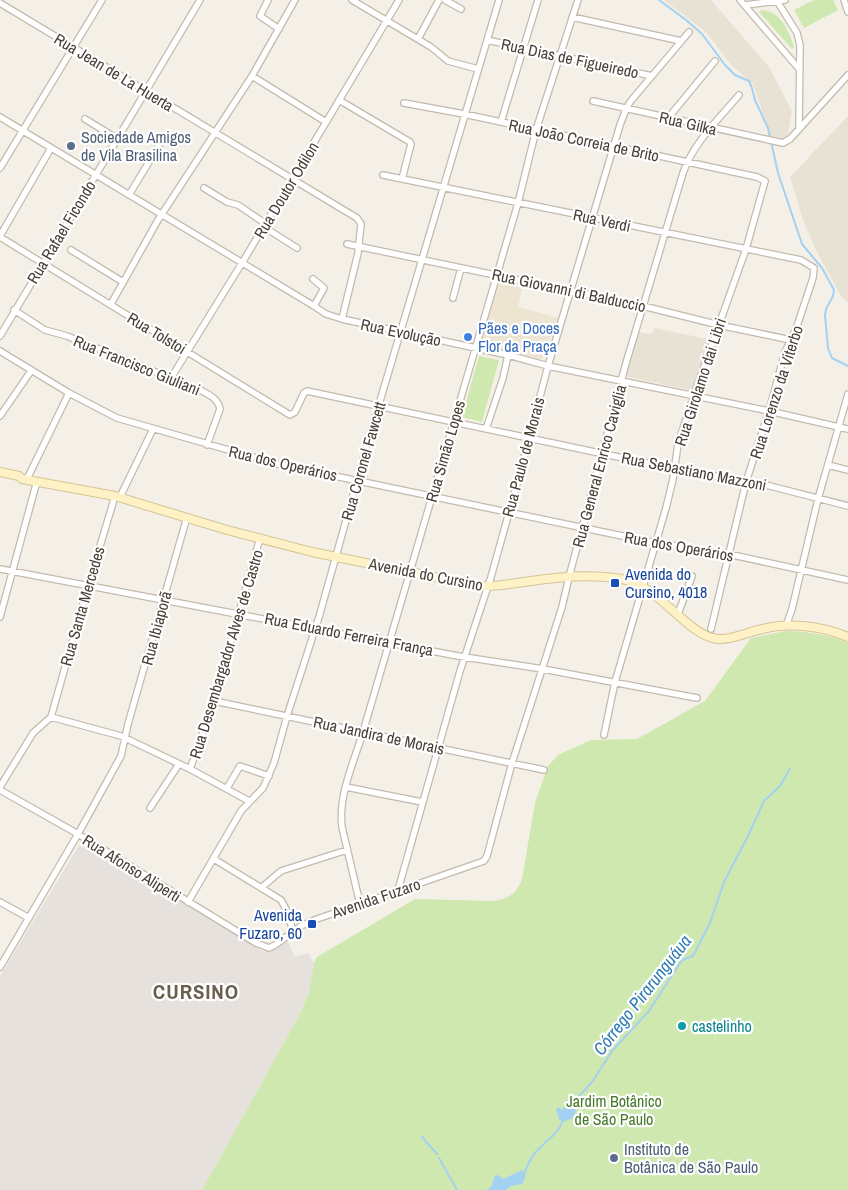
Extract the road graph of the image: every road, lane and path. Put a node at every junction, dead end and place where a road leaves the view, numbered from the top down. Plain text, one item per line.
1 (102, 0) edge
2 (200, 0) edge
3 (268, 0) edge
4 (295, 0) edge
5 (352, 0) edge
6 (399, 0) edge
7 (439, 0) edge
8 (445, 0) edge
9 (499, 0) edge
10 (538, 0) edge
11 (578, 0) edge
12 (785, 0) edge
13 (844, 0) edge
14 (777, 1) edge
15 (743, 2) edge
16 (0, 3) edge
17 (362, 3) edge
18 (462, 9) dead end
19 (848, 12) edge
20 (572, 17) junction
21 (386, 21) junction
22 (279, 29) junction
23 (689, 32) dead end
24 (418, 39) junction
25 (487, 40) junction
26 (681, 41) junction
27 (73, 47) junction
28 (523, 48) junction
29 (560, 57) junction
30 (715, 61) dead end
31 (478, 69) junction
32 (800, 70) junction
33 (848, 75) edge
34 (252, 76) junction
35 (652, 76) junction
36 (145, 91) junction
37 (740, 95) dead end
38 (339, 100) junction
39 (593, 101) dead end
40 (404, 103) dead end
41 (626, 109) junction
42 (464, 114) junction
43 (0, 117) edge
44 (668, 118) junction
45 (85, 119) dead end
46 (326, 122) junction
47 (501, 122) junction
48 (711, 128) junction
49 (799, 129) junction
50 (536, 130) junction
51 (22, 131) junction
52 (215, 133) junction
53 (116, 138) junction
54 (161, 142) dead end
55 (613, 145) junction
56 (51, 148) junction
57 (687, 162) junction
58 (0, 168) edge
59 (95, 174) junction
60 (383, 175) dead end
61 (762, 178) joint
62 (293, 179) junction
63 (402, 179) junction
64 (444, 187) junction
65 (204, 188) dead end
66 (129, 195) junction
67 (518, 203) junction
68 (162, 215) junction
69 (592, 218) junction
70 (265, 226) junction
71 (666, 233) junction
72 (0, 237) edge
73 (347, 244) dead end
74 (359, 246) junction
75 (298, 248) dead end
76 (746, 249) junction
77 (71, 250) dead end
78 (421, 259) junction
79 (43, 263) junction
80 (242, 263) junction
81 (461, 268) junction
82 (815, 271) joint
83 (496, 274) junction
84 (313, 279) dead end
85 (123, 282) junction
86 (571, 291) junction
87 (452, 298) dead end
88 (111, 304) junction
89 (314, 306) junction
90 (643, 306) junction
91 (14, 310) junction
92 (342, 319) junction
93 (718, 325) junction
94 (400, 333) junction
95 (0, 336) edge
96 (791, 340) junction
97 (474, 348) junction
98 (0, 351) edge
99 (188, 352) junction
100 (508, 355) junction
101 (548, 366) junction
102 (31, 371) junction
103 (171, 378) junction
104 (622, 381) junction
105 (304, 393) joint
106 (69, 394) junction
107 (848, 394) edge
108 (694, 395) junction
109 (379, 406) junction
110 (770, 411) junction
111 (0, 416) edge
112 (453, 422) junction
113 (838, 427) junction
114 (153, 429) junction
115 (486, 429) junction
116 (848, 429) edge
117 (530, 438) junction
118 (207, 445) junction
119 (603, 454) junction
120 (828, 466) junction
121 (675, 469) junction
122 (848, 470) edge
123 (0, 472) edge
124 (0, 477) edge
125 (25, 479) junction
126 (357, 480) junction
127 (37, 481) junction
128 (746, 482) junction
129 (432, 496) junction
130 (117, 497) junction
131 (818, 499) junction
132 (848, 506) edge
133 (508, 512) junction
134 (187, 517) junction
135 (582, 528) junction
136 (260, 538) junction
137 (656, 543) junction
138 (728, 554) junction
139 (335, 556) junction
140 (0, 569) edge
141 (801, 570) junction
142 (13, 571) junction
143 (410, 571) junction
144 (692, 576) dead end
145 (569, 577) junction
146 (848, 580) edge
147 (88, 586) junction
148 (487, 586) junction
149 (644, 586) junction
150 (164, 600) junction
151 (238, 613) junction
152 (678, 614) junction
153 (0, 617) edge
154 (786, 626) junction
155 (315, 628) junction
156 (710, 629) dead end
157 (848, 637) edge
158 (390, 642) junction
159 (465, 657) junction
160 (543, 669) junction
161 (615, 682) junction
162 (698, 698) dead end
163 (214, 701) junction
164 (287, 716) junction
165 (51, 717) junction
166 (364, 732) junction
167 (604, 735) dead end
168 (125, 738) junction
169 (438, 748) junction
170 (512, 763) junction
171 (179, 764) junction
172 (190, 769) junction
173 (544, 770) dead end
174 (269, 776) junction
175 (346, 787) junction
176 (0, 788) edge
177 (227, 788) junction
178 (249, 801) junction
179 (422, 802) junction
180 (150, 808) dead end
181 (78, 834) junction
182 (347, 850) junction
183 (488, 852) joint
184 (214, 859) junction
185 (261, 888) junction
186 (398, 890) junction
187 (0, 902) edge
188 (188, 902) junction
189 (360, 904) junction
190 (29, 918) junction
191 (292, 932) junction
192 (263, 947) joint
193 (0, 967) edge

1 - 27 street
2 - 36 street, Rua Rafael Ficondo
3 - 22 street
4 - 22 street
5 - 17 street
6 - 21 street, Rua Doutor Odilon
7 - 24 street
8 - 18 street
9 - 25 street, Rua Coronel Fawcett
10 - 28 street
11 - 20 street, Rua Simão Lopes
12 - 14 street
13 - 19 street
14 - 15 street
14 - 32 street
15 - 32 street
16 - 27 street, Rua Jean de La Huerta
17 - 21 street
20 - 26 street
20 - 29 street, Rua Simão Lopes
21 - 24 street
21 - 38 street, Rua Doutor Odilon
22 - 34 street
23 - 26 street, Rua Paulo de Morais
24 - 31 street
25 - 28 street, Rua Dias de Figueiredo
25 - 31 street, Rua Coronel Fawcett
26 - 35 street, Rua Paulo de Morais
27 - 36 street, Rua Jean de La Huerta
27 - 51 street
28 - 29 street, Rua Dias de Figueiredo
28 - 47 street
29 - 35 street, Rua Dias de Figueiredo
29 - 50 street, Rua Simão Lopes
30 - 44 street
31 - 42 street, Rua Coronel Fawcett
32 - 49 street
33 - 49 street
34 - 46 street
34 - 52 street
35 - 41 street, Rua Paulo de Morais
36 - 52 street, Rua Jean de La Huerta
36 - 53 street, Rua Rafael Ficondo
37 - 48 street, Rua General Enrico Caviglia
38 - 46 street, Rua Doutor Odilon
38 - 63 street
39 - 41 street, Rua Gilka
40 - 42 street, Rua João Correia de Brito
41 - 44 street, Rua Gilka
41 - 55 street, Rua Paulo de Morais
42 - 47 street, Rua João Correia de Brito
42 - 64 street, Rua Coronel Fawcett
43 - 51 street, Rua Evolução
44 - 48 street, Rua Gilka
45 - 53 street
46 - 62 street, Rua Doutor Odilon
47 - 50 street, Rua João Correia de Brito
48 - 49 street, Rua Gilka
48 - 57 street, Rua General Enrico Caviglia
50 - 55 street, Rua João Correia de Brito
50 - 67 street, Rua Simão Lopes
51 - 56 street, Rua Evolução
51 - 58 street
52 - 62 street, Rua Jean de La Huerta
52 - 68 street
53 - 59 street, Rua Rafael Ficondo
54 - 66 street
55 - 57 street, Rua João Correia de Brito
55 - 69 street, Rua Paulo de Morais
56 - 59 street, Rua Evolução
56 - 72 street
57 - 61 street, Rua João Correia de Brito
57 - 71 street, Rua General Enrico Caviglia
59 - 66 street, Rua Evolução
59 - 79 street, Rua Rafael Ficondo
60 - 63 street, Rua Verdi
61 - 76 street, Rua Girolamo dai Libri
62 - 70 street, Rua Doutor Odilon
62 - 74 street, Rua Jean de La Huerta
63 - 64 street, Rua Verdi
64 - 67 street, Rua Verdi
64 - 78 street, Rua Coronel Fawcett
65 - 70 street
66 - 68 street, Rua Evolução
67 - 69 street, Rua Verdi
67 - 83 street, Rua Simão Lopes
68 - 80 street, Rua Evolução
68 - 85 street
69 - 71 street, Rua Verdi
69 - 86 street, Rua Paulo de Morais
70 - 75 street
70 - 80 street, Rua Doutor Odilon
71 - 76 street, Rua Verdi
71 - 90 street, Rua General Enrico Caviglia
72 - 79 street, Rua Tolstoi
73 - 74 street, Rua Giovanni di Balduccio
74 - 78 street, Rua Giovanni di Balduccio
74 - 92 street
76 - 82 street, Rua Verdi
76 - 93 street, Rua Girolamo dai Libri
77 - 85 street
78 - 81 street, Rua Giovanni di Balduccio
78 - 94 street, Rua Coronel Fawcett
79 - 88 street, Rua Tolstoi
79 - 91 street, Rua Rafael Ficondo
80 - 89 street, Rua Evolução
80 - 99 street, Rua Doutor Odilon
81 - 83 street, Rua Giovanni di Balduccio
81 - 87 street
82 - 96 street, Rua Lorenzo da Viterbo
83 - 86 street, Rua Giovanni di Balduccio
83 - 97 street, Rua Simão Lopes
84 - 89 street
85 - 88 street
86 - 90 street, Rua Giovanni di Balduccio
86 - 101 street, Rua Paulo de Morais
88 - 99 street, Rua Tolstoi
89 - 92 street, Rua Evolução
90 - 93 street, Rua Giovanni di Balduccio
90 - 104 street, Rua General Enrico Caviglia
91 - 95 street, Rua Rafael Ficondo
91 - 103 street, Rua Francisco Giuliani
92 - 94 street, Rua Evolução
93 - 96 street, Rua Giovanni di Balduccio
93 - 108 street, Rua Girolamo dai Libri
94 - 97 street, Rua Evolução
94 - 109 street, Rua Coronel Fawcett
96 - 110 street, Rua Lorenzo da Viterbo
97 - 100 street, Rua Evolução
97 - 112 street, Rua Simão Lopes
98 - 102 street, Rua dos Operários
99 - 103 street, Rua Doutor Odilon
99 - 105 street, Rua Tolstoi
100 - 101 street, Rua Evolução
100 - 115 street
101 - 104 street, Rua Evolução
101 - 117 street, Rua Paulo de Morais
102 - 106 street, Rua dos Operários
102 - 111 street
103 - 118 street, Rua Francisco Giuliani
104 - 108 street, Rua Evolução
104 - 119 street, Rua General Enrico Caviglia
105 - 109 street, Rua Sebastiano Mazzoni
106 - 114 street, Rua dos Operários
106 - 125 street
107 - 113 street
108 - 110 street, Rua Evolução
108 - 121 street, Rua Girolamo dai Libri
109 - 112 street, Rua Sebastiano Mazzoni
109 - 126 street, Rua Coronel Fawcett
110 - 113 street, Rua Evolução
110 - 128 street, Rua Lorenzo da Viterbo
112 - 115 street, Rua Sebastiano Mazzoni
112 - 129 street, Rua Simão Lopes
113 - 116 street, Rua Evolução
113 - 120 street
114 - 118 street, Rua dos Operários
114 - 130 street, Rua Santa Mercedes
115 - 117 street, Rua Sebastiano Mazzoni
117 - 119 street, Rua Sebastiano Mazzoni
117 - 133 street, Rua Paulo de Morais
118 - 126 street, Rua dos Operários
119 - 121 street, Rua Sebastiano Mazzoni
119 - 135 street, Rua General Enrico Caviglia
120 - 122 street
120 - 131 street
121 - 128 street, Rua Sebastiano Mazzoni
121 - 137 street, Rua Girolamo dai Libri
123 - 125 main road, Avenida do Cursino
124 - 125 main road, Avenida do Cursino
125 - 127 main road, Avenida do Cursino
126 - 129 street, Rua dos Operários
126 - 139 street, Rua Coronel Fawcett
127 - 130 main road, Avenida do Cursino
127 - 142 street
128 - 131 street, Rua Sebastiano Mazzoni
128 - 138 street, Rua Lorenzo da Viterbo
129 - 133 street, Rua dos Operários
129 - 143 street, Rua Simão Lopes
130 - 134 main road, Avenida do Cursino
130 - 147 street, Rua Santa Mercedes
131 - 132 street, Rua Sebastiano Mazzoni
131 - 141 street
133 - 135 street, Rua dos Operários
133 - 148 street, Rua Paulo de Morais
134 - 136 main road, Avenida do Cursino
134 - 150 street, Rua Ibiaporã
135 - 137 street, Rua dos Operários
135 - 145 street, Rua General Enrico Caviglia
136 - 139 main road, Avenida do Cursino
136 - 151 street, Rua Desembargador Alves de Castro
137 - 138 street, Rua dos Operários
137 - 149 street, Rua Girolamo dai Libri
138 - 141 street, Rua dos Operários
138 - 156 street, Rua Lorenzo da Viterbo
139 - 143 main road, Avenida do Cursino
139 - 155 street, Rua Coronel Fawcett
140 - 142 street, Rua Eduardo Ferreira França
141 - 146 street, Rua dos Operários
141 - 154 street
142 - 147 street, Rua Eduardo Ferreira França
142 - 153 street
143 - 148 main road, Avenida do Cursino
143 - 158 street, Rua Simão Lopes
144 - 152 street
145 - 148 main road, Avenida do Cursino
145 - 149 main road, Avenida do Cursino
145 - 160 street, Rua General Enrico Caviglia
147 - 150 street, Rua Eduardo Ferreira França
147 - 165 street, Rua Santa Mercedes
148 - 159 street, Rua Paulo de Morais
149 - 152 main road, Avenida do Cursino
149 - 161 street, Rua Girolamo dai Libri
150 - 151 street, Rua Eduardo Ferreira França
150 - 168 street, Rua Ibiaporã
151 - 155 street, Rua Eduardo Ferreira França
151 - 163 street, Rua Desembargador Alves de Castro
152 - 154 main road, Avenida do Cursino
154 - 157 main road, Avenida do Cursino
155 - 158 street, Rua Eduardo Ferreira França
155 - 164 street, Rua Coronel Fawcett
158 - 159 street, Rua Eduardo Ferreira França
158 - 166 street, Rua Simão Lopes
159 - 160 street, Rua Eduardo Ferreira França
159 - 169 street, Rua Paulo de Morais
160 - 161 street, Rua Eduardo Ferreira França
160 - 170 street, Rua General Enrico Caviglia
161 - 162 street, Rua Eduardo Ferreira França
161 - 167 street, Rua Girolamo dai Libri
163 - 164 street, Rua Jandira de Morais
163 - 172 street, Rua Desembargador Alves de Castro
164 - 166 street, Rua Jandira de Morais
164 - 174 street, Rua Coronel Fawcett
165 - 168 street
165 - 176 street
166 - 169 street, Rua Jandira de Morais
166 - 175 street, Rua Simão Lopes
168 - 171 street
168 - 181 street, Rua Ibiaporã
169 - 170 street, Rua Jandira de Morais
169 - 179 street, Rua Paulo de Morais
170 - 173 street, Rua Jandira de Morais
170 - 183 street, Rua General Enrico Caviglia
171 - 172 street
171 - 180 street
172 - 177 street
174 - 177 street
174 - 178 street, Rua Coronel Fawcett
175 - 179 street
175 - 182 street, Rua Simão Lopes
176 - 181 street, Rua Afonso Aliperti
177 - 178 street
178 - 184 street, Rua Coronel Fawcett
179 - 186 street, Rua Paulo de Morais
181 - 188 street, Rua Afonso Aliperti
181 - 190 street, Rua Ibiaporã
182 - 185 street
182 - 189 street, Rua Simão Lopes
183 - 186 street, Avenida Fuzaro
184 - 185 street
184 - 188 street, Rua Coronel Fawcett
185 - 191 street
186 - 189 street, Avenida Fuzaro
187 - 190 street
188 - 192 street, Rua Afonso Aliperti
189 - 191 street, Avenida Fuzaro
190 - 193 street, Rua Ibiaporã
191 - 192 street, Avenida Fuzaro

